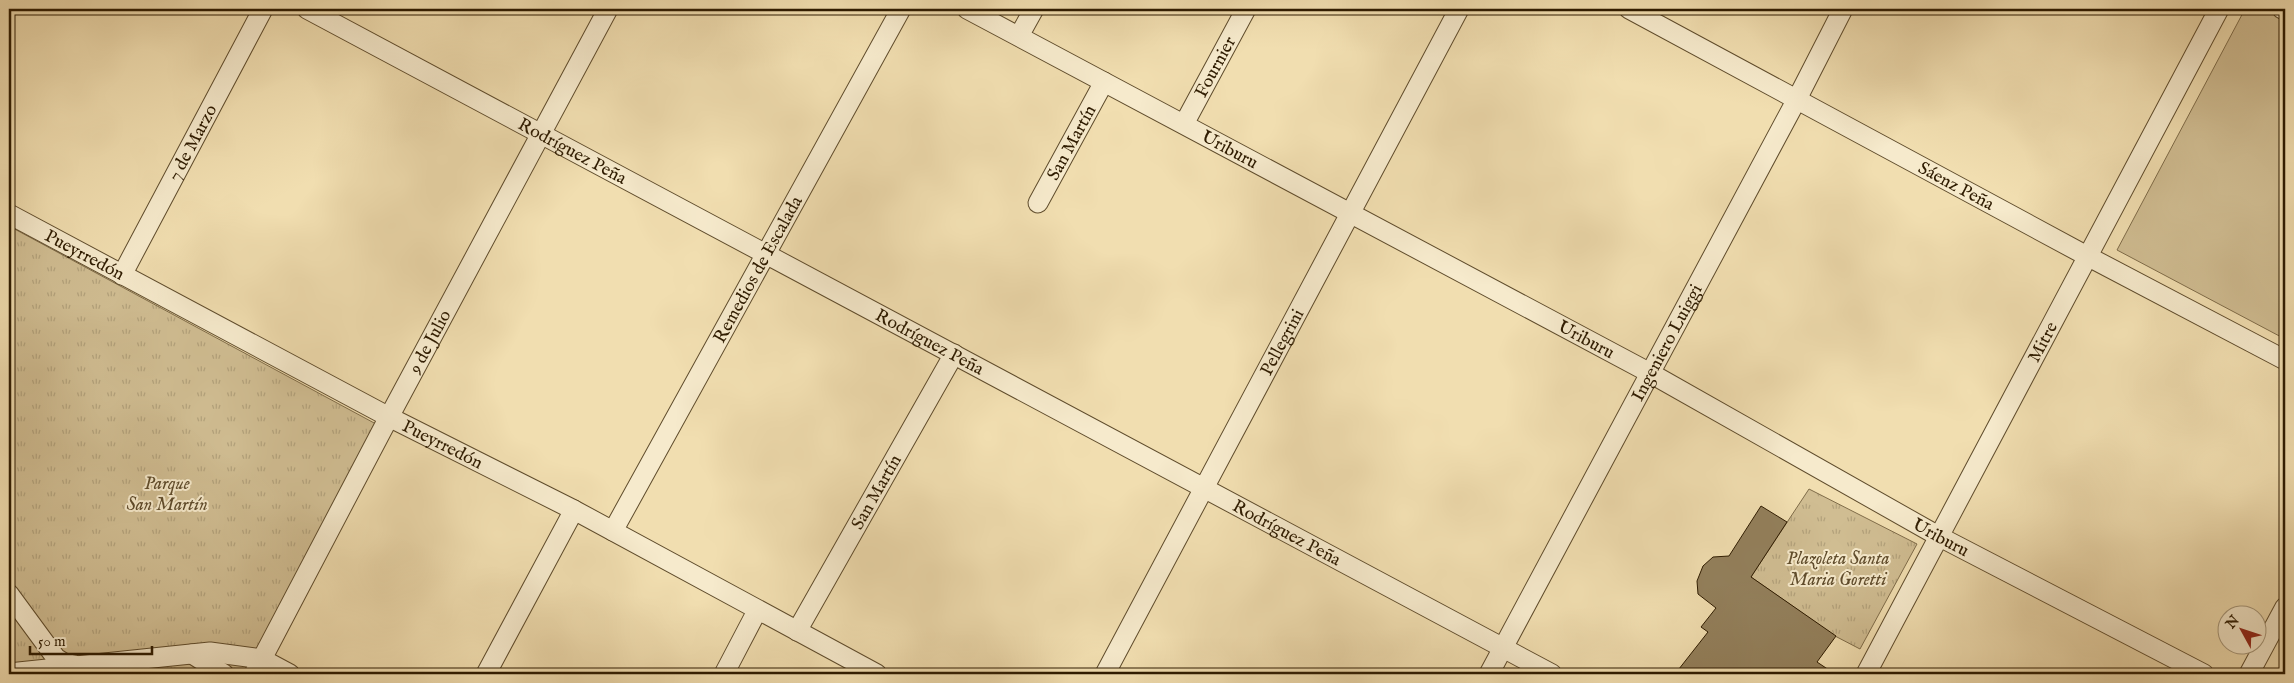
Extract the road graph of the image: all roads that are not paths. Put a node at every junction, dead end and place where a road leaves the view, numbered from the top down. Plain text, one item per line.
1 (262, 9) edge
2 (307, 9) edge
3 (608, 9) edge
4 (901, 9) edge
5 (968, 9) edge
6 (1034, 9) edge
7 (1246, 9) edge
8 (1459, 9) edge
9 (1629, 9) edge
10 (1843, 9) edge
11 (2219, 9) edge
12 (1019, 36) junction
13 (1104, 82) junction
14 (1797, 99) junction
15 (1184, 124) junction
16 (541, 134) junction
17 (1038, 203) dead end
18 (1351, 213) junction
19 (9, 214) edge
20 (766, 254) junction
21 (2087, 256) junction
22 (122, 275) junction
23 (954, 354) junction
24 (2285, 360) edge
25 (1650, 373) junction
26 (389, 417) junction
27 (1204, 488) junction
28 (574, 510) junction
29 (613, 531) junction
30 (1940, 537) junction
31 (9, 594) edge
32 (2285, 607) edge
33 (757, 610) junction
34 (798, 631) junction
35 (1503, 647) junction
36 (190, 653) junction
37 (81, 666) junction
38 (258, 667) edge
39 (9, 672) edge
40 (224, 674) edge
41 (290, 674) edge
42 (486, 674) edge
43 (724, 674) edge
44 (876, 674) edge
45 (1105, 674) edge
46 (1489, 674) edge
47 (1552, 674) edge
48 (1866, 674) edge
49 (2204, 674) edge
50 (2249, 674) edge

1 - 22 street, 7 de Marzo
2 - 16 street, Rodríguez Peña
3 - 16 street, 9 de Julio
4 - 20 street, Remedios de Escalada
5 - 12 street, Uriburu
6 - 12 street
7 - 15 street, Fournier
8 - 18 street, Pellegrini
9 - 14 street, Sáenz Peña
10 - 14 street, Ingeniero Luiggi
11 - 21 street, Mitre
12 - 13 street, Uriburu
13 - 15 street, Uriburu
13 - 17 street, San Martín
14 - 21 street, Sáenz Peña
14 - 25 street, Ingeniero Luiggi
15 - 18 street, Uriburu
16 - 20 street, Rodríguez Peña
16 - 26 street, 9 de Julio
18 - 25 street, Uriburu
18 - 27 street, Pellegrini
19 - 22 street, Pueyrredón
20 - 23 street, Rodríguez Peña
20 - 29 street, Remedios de Escalada
21 - 24 street, Sáenz Peña
21 - 30 street, Mitre
22 - 26 street, Pueyrredón
23 - 27 street, Rodríguez Peña
23 - 34 street, San Martín
25 - 30 street, Uriburu
25 - 35 street, Ingeniero Luiggi
26 - 28 street, Pueyrredón
26 - 38 street, 9 de Julio
27 - 35 street, Rodríguez Peña
27 - 45 street, Pellegrini
28 - 29 street, Pueyrredón
28 - 42 street
29 - 33 street, Pueyrredón
30 - 48 street, Mitre
30 - 49 street, Uriburu
31 - 37 street
32 - 50 street
33 - 34 street, Pueyrredón
33 - 43 street
34 - 44 street, Pueyrredón
35 - 46 street, Ingeniero Luiggi
35 - 47 street, Rodríguez Peña
36 - 37 street
36 - 38 street
36 - 40 street
37 - 39 street
38 - 41 street

